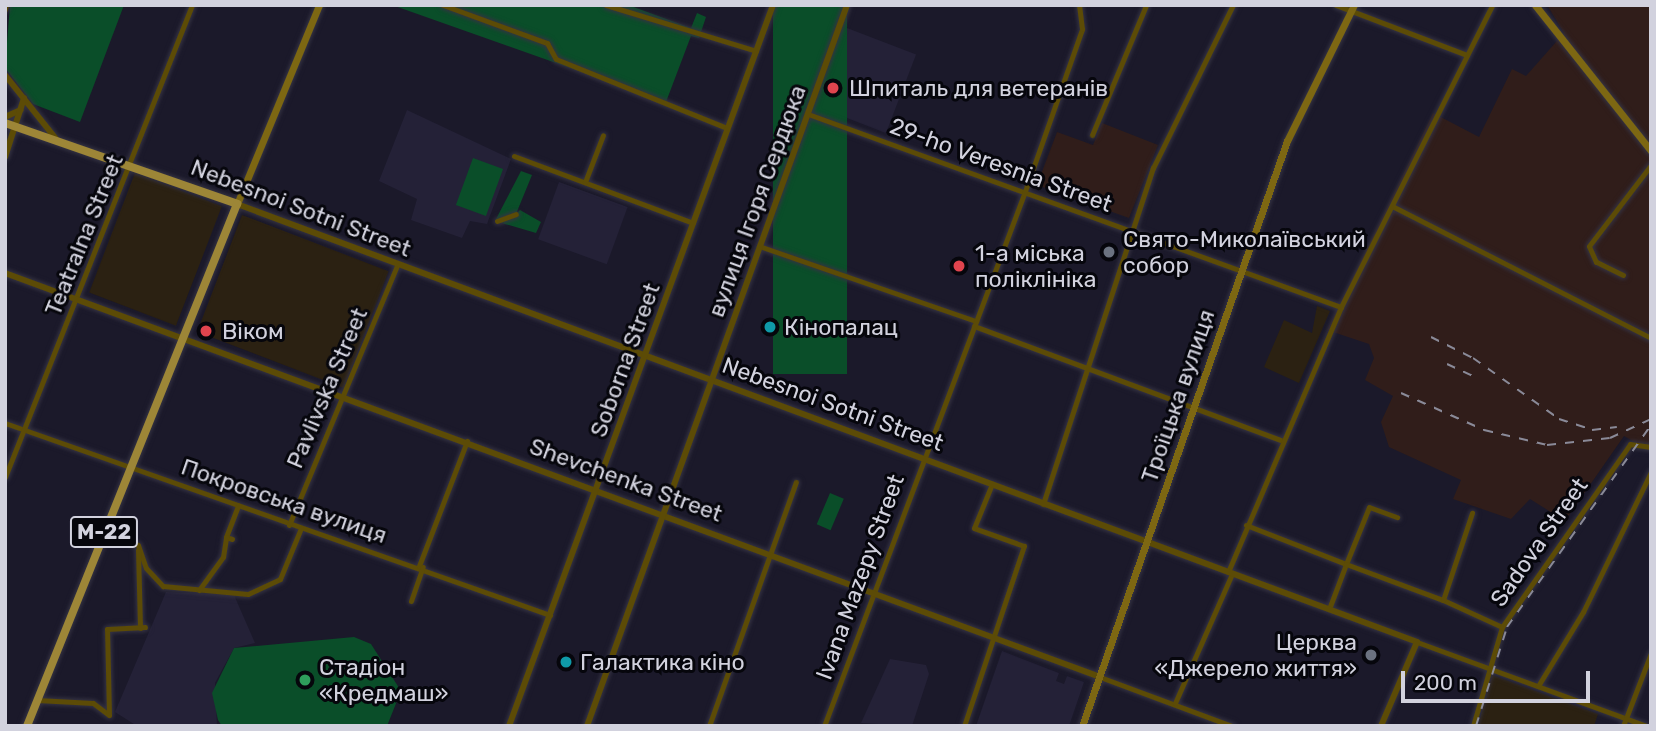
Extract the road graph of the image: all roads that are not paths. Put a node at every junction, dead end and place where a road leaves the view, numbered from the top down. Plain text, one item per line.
1 (192, 5) edge
2 (319, 5) edge
3 (443, 5) edge
4 (607, 5) edge
5 (773, 5) edge
6 (847, 5) edge
7 (1079, 5) edge
8 (1146, 5) edge
9 (1233, 5) edge
10 (1336, 5) edge
11 (1492, 5) edge
12 (1535, 5) edge
13 (1353, 8) edge
14 (756, 51) junction
15 (1468, 55) junction
16 (5, 75) edge
17 (24, 98) junction
18 (22, 108) junction
19 (808, 114) junction
20 (5, 117) edge
21 (5, 123) edge
22 (17, 126) junction
23 (727, 128) junction
24 (603, 135) dead end
25 (1092, 135) dead end
26 (57, 139) junction
27 (1651, 151) edge
28 (514, 156) dead end
29 (5, 157) edge
30 (1651, 165) edge
31 (130, 166) junction
32 (585, 182) junction
33 (1024, 194) junction
34 (237, 204) junction
35 (1392, 206) junction
36 (516, 214) dead end
37 (497, 221) dead end
38 (693, 223) junction
39 (1130, 229) junction
40 (759, 246) junction
41 (397, 265) junction
42 (1241, 270) junction
43 (5, 273) edge
44 (1623, 275) dead end
45 (77, 299) junction
46 (1341, 307) junction
47 (975, 324) junction
48 (183, 338) junction
49 (1651, 338) edge
50 (646, 357) junction
51 (1090, 369) junction
52 (710, 380) junction
53 (343, 396) junction
54 (1196, 407) junction
55 (5, 423) edge
56 (24, 430) junction
57 (1280, 440) junction
58 (467, 441) junction
59 (1651, 447) edge
60 (924, 458) junction
61 (130, 466) junction
62 (1651, 472) edge
63 (5, 477) edge
64 (796, 482) dead end
65 (992, 484) junction
66 (597, 488) junction
67 (1043, 504) junction
68 (238, 505) junction
69 (663, 512) junction
70 (1472, 513) dead end
71 (1396, 517) dead end
72 (289, 524) junction
73 (1246, 525) junction
74 (301, 528) junction
75 (104, 532) junction
76 (1147, 543) junction
77 (138, 545) junction
78 (771, 551) junction
79 (1346, 564) junction
80 (421, 567) junction
81 (1230, 573) junction
82 (199, 590) junction
83 (874, 592) junction
84 (1443, 600) junction
85 (411, 601) dead end
86 (1329, 609) junction
87 (550, 615) junction
88 (1502, 626) junction
89 (994, 636) junction
90 (1417, 642) junction
91 (1651, 653) edge
92 (1487, 666) junction
93 (1100, 677) junction
94 (1538, 685) junction
95 (37, 700) junction
96 (1175, 703) junction
97 (1626, 718) junction
98 (27, 726) edge
99 (509, 726) edge
100 (587, 726) edge
101 (709, 726) edge
102 (824, 726) edge
103 (964, 726) edge
104 (1082, 726) edge
105 (1232, 726) edge
106 (1381, 726) edge
107 (1473, 726) edge
108 (1623, 726) edge
109 (1646, 726) edge

1 - 31 street, Teatralna Street
2 - 34 main road
3 - 23 street
4 - 14 street
5 - 14 street, Soborna Street
6 - 19 street, вулиця Ігоря Сердюка
7 - 33 street, Ivana Mazepy Street
8 - 25 street
9 - 39 street
10 - 13 street
11 - 15 street
12 - 27 main road
13 - 15 street
13 - 42 main road, Троїцька вулиця
14 - 23 street, Soborna Street
15 - 35 street
16 - 17 street
17 - 18 street
17 - 26 street
18 - 20 street
18 - 22 street
19 - 33 street, 29-ho Veresnia Street
19 - 40 street, вулиця Ігоря Сердюка
21 - 22 highway, Nebesnoi Sotni Street
22 - 26 highway, Nebesnoi Sotni Street
22 - 29 street
23 - 38 street, Soborna Street
24 - 32 street
26 - 31 highway, Nebesnoi Sotni Street
28 - 32 street
30 - 44 street
31 - 34 highway, Nebesnoi Sotni Street
31 - 45 street, Teatralna Street
32 - 38 street
33 - 39 street, 29-ho Veresnia Street
33 - 47 street, Ivana Mazepy Street
34 - 41 street, Nebesnoi Sotni Street
34 - 48 highway, М-22
35 - 46 street
35 - 49 street
36 - 37 street
38 - 50 street, Soborna Street
39 - 42 street, 29-ho Veresnia Street
39 - 51 street
40 - 47 street
40 - 52 street, вулиця Ігоря Сердюка
41 - 50 street, Nebesnoi Sotni Street
41 - 53 street, Pavlivska Street
42 - 46 street, 29-ho Veresnia Street
42 - 54 main road, Троїцька вулиця
43 - 45 street, Shevchenka Street
45 - 48 street, Shevchenka Street
45 - 56 street, Teatralna Street
46 - 57 street
47 - 51 street
47 - 60 street, Ivana Mazepy Street
48 - 53 street, Shevchenka Street
48 - 61 highway, М-22
50 - 52 street, Nebesnoi Sotni Street
50 - 66 street, Soborna Street
51 - 54 street
51 - 67 street
52 - 60 street, Nebesnoi Sotni Street
52 - 69 street, вулиця Ігоря Сердюка
53 - 58 street, Shevchenka Street
53 - 72 street, Pavlivska Street
54 - 57 street
54 - 76 main road, Троїцька вулиця
55 - 56 street, Покровська вулиця
56 - 61 street, Покровська вулиця
56 - 63 street, Teatralna Street
57 - 73 street
58 - 66 street, Shevchenka Street
58 - 80 street
59 - 88 street, Sadova Street
60 - 65 street, Nebesnoi Sotni Street
60 - 83 street, Ivana Mazepy Street
61 - 68 street, Покровська вулиця
61 - 75 highway, М-22
62 - 94 street
64 - 78 street
65 - 67 street, Nebesnoi Sotni Street
65 - 89 street
66 - 69 street, Shevchenka Street
66 - 87 street, Soborna Street
67 - 76 street, Nebesnoi Sotni Street
68 - 72 street, Покровська вулиця
68 - 82 street
69 - 78 street, Shevchenka Street
69 - 100 street, вулиця Ігоря Сердюка
70 - 84 street
71 - 79 street
72 - 74 street, Покровська вулиця
73 - 79 street
73 - 81 street
74 - 80 street, Покровська вулиця
74 - 82 street
75 - 77 street
75 - 95 highway, М-22
76 - 81 street, Nebesnoi Sotni Street
76 - 93 main road, Троїцька вулиця
77 - 82 street
77 - 95 street
78 - 83 street, Shevchenka Street
78 - 101 street
79 - 84 street
79 - 86 street
80 - 85 street
80 - 87 street, Покровська вулиця
81 - 86 street, Nebesnoi Sotni Street
81 - 96 street
83 - 89 street, Shevchenka Street
83 - 102 street, Ivana Mazepy Street
84 - 88 street
86 - 90 street, Nebesnoi Sotni Street
87 - 99 street, Soborna Street
88 - 92 street, Sadova Street
89 - 93 street, Shevchenka Street
89 - 103 street
90 - 92 street, Nebesnoi Sotni Street
90 - 106 street
91 - 97 street
92 - 94 street, Nebesnoi Sotni Street
92 - 107 street, Sadova Street
93 - 96 street, Shevchenka Street
93 - 104 main road, Троїцька вулиця
94 - 97 street, Nebesnoi Sotni Street
95 - 98 highway, М-22
96 - 105 street, Shevchenka Street
97 - 108 street
97 - 109 street, Nebesnoi Sotni Street

